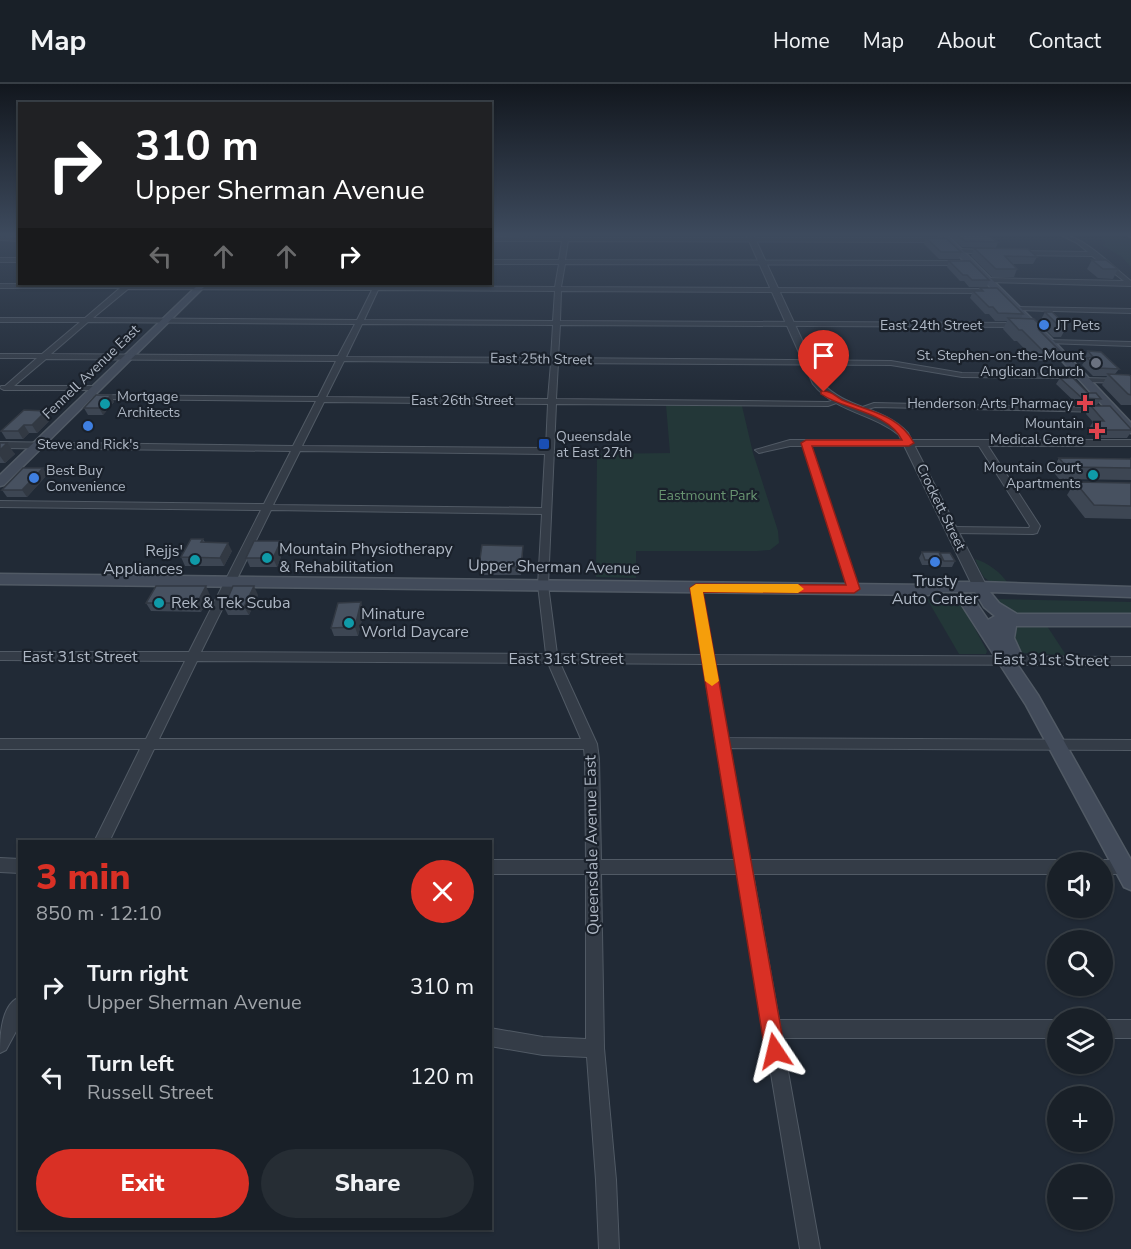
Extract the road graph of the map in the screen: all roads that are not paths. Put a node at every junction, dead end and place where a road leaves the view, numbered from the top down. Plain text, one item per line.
1 (123, 288) edge
2 (198, 288) edge
3 (376, 288) edge
4 (520, 288) edge
5 (995, 288) edge
6 (558, 289) junction
7 (773, 290) junction
8 (998, 291) junction
9 (1016, 309) junction
10 (1131, 311) edge
11 (0, 320) edge
12 (86, 320) junction
13 (165, 321) junction
14 (359, 321) junction
15 (556, 322) junction
16 (789, 324) junction
17 (1033, 326) junction
18 (1050, 342) junction
19 (1131, 344) edge
20 (0, 356) edge
21 (44, 356) junction
22 (128, 357) junction
23 (341, 357) junction
24 (554, 360) junction
25 (807, 362) junction
26 (1083, 378) junction
27 (1131, 381) edge
28 (3, 388) edge
29 (91, 393) junction
30 (320, 399) junction
31 (552, 401) junction
32 (838, 401) junction
33 (861, 409) junction
34 (1113, 410) junction
35 (1131, 430) edge
36 (982, 442) junction
37 (806, 443) junction
38 (909, 443) junction
39 (1131, 443) edge
40 (0, 445) edge
41 (38, 445) junction
42 (297, 448) junction
43 (759, 450) dead end
44 (550, 451) junction
45 (0, 482) edge
46 (0, 504) edge
47 (267, 507) junction
48 (546, 511) junction
49 (952, 530) junction
50 (0, 579) edge
51 (230, 580) junction
52 (543, 585) junction
53 (696, 588) junction
54 (854, 589) junction
55 (981, 590) junction
56 (934, 591) junction
57 (1131, 592) edge
58 (966, 599) junction
59 (1013, 619) junction
60 (1131, 620) edge
61 (1005, 655) junction
62 (0, 656) edge
63 (190, 658) junction
64 (553, 658) junction
65 (709, 659) junction
66 (1131, 661) edge
67 (722, 743) junction
68 (0, 744) edge
69 (149, 744) junction
70 (590, 744) junction
71 (1056, 744) junction
72 (1131, 745) edge
73 (101, 840) edge
74 (0, 866) edge
75 (18, 866) edge
76 (593, 866) junction
77 (492, 867) edge
78 (744, 867) junction
79 (1047, 867) edge
80 (1113, 869) edge
81 (1129, 871) edge
82 (18, 1009) edge
83 (9, 1028) edge
84 (771, 1029) junction
85 (1047, 1029) edge
86 (1113, 1029) edge
87 (1131, 1029) edge
88 (492, 1037) edge
89 (0, 1044) edge
90 (595, 1048) junction
91 (609, 1249) edge
92 (810, 1249) edge

1 - 12 street
2 - 13 main road, Fennell Avenue East
3 - 14 street
4 - 6 street
5 - 8 main road
6 - 7 street
6 - 15 street, Queensdale Avenue East
7 - 8 street
7 - 16 street, Crockett Street
8 - 9 main road
9 - 10 street
9 - 17 main road
11 - 12 street, East 24th Street
12 - 13 street, East 24th Street
12 - 21 street
13 - 14 street, East 24th Street
13 - 22 main road, Fennell Avenue East
14 - 15 street, East 24th Street
14 - 23 street
15 - 16 street, East 24th Street
15 - 24 street, Queensdale Avenue East
16 - 17 street, East 24th Street
16 - 25 street, Crockett Street
17 - 18 main road
18 - 19 street
18 - 26 main road
20 - 21 street, East 25th Street
21 - 22 street, East 25th Street
21 - 28 street
22 - 23 street, East 25th Street
22 - 29 main road, Fennell Avenue East
23 - 24 street, East 25th Street
23 - 30 street
24 - 25 street, East 25th Street
24 - 31 street, Queensdale Avenue East
25 - 26 street, East 25th Street
25 - 32 street, Crockett Street
26 - 27 street, East 25th Street
26 - 34 main road
28 - 29 street, East 26th Street
29 - 30 street, East 26th Street
29 - 41 main road, Fennell Avenue East
30 - 31 street, East 26th Street
30 - 42 street
31 - 32 street, East 26th Street
31 - 44 street, Queensdale Avenue East
32 - 33 street, Crockett Street
33 - 34 street
33 - 38 street, Crockett Street
34 - 35 main road
36 - 38 street
36 - 39 street
36 - 49 street
37 - 38 street
37 - 43 street
37 - 54 street
38 - 49 street, Crockett Street
40 - 41 street
41 - 42 street
41 - 45 main road, Fennell Avenue East
42 - 44 street
42 - 47 street
44 - 48 street, Queensdale Avenue East
46 - 47 street
47 - 48 street
47 - 51 street
48 - 52 street, Queensdale Avenue East
49 - 55 street, Crockett Street
50 - 51 main road, Upper Sherman Avenue
51 - 52 main road, Upper Sherman Avenue
51 - 63 street
52 - 53 main road, Upper Sherman Avenue
52 - 64 street, Queensdale Avenue East
53 - 54 main road, Upper Sherman Avenue
53 - 65 street
54 - 56 main road, Upper Sherman Avenue
55 - 56 main road, Upper Sherman Avenue
55 - 57 main road, Upper Sherman Avenue
55 - 59 main road
56 - 58 main road
58 - 59 main road
58 - 61 main road
59 - 60 main road
59 - 61 main road
59 - 61 main road
61 - 65 street, East 31st Street
61 - 66 street, East 31st Street
61 - 71 main road
62 - 63 street, East 31st Street
63 - 64 street, East 31st Street
63 - 69 street
64 - 65 street, East 31st Street
64 - 70 street, Queensdale Avenue East
65 - 67 street
67 - 71 street
67 - 78 street
68 - 69 street
69 - 70 street
69 - 73 street
70 - 76 street, Queensdale Avenue East
71 - 72 street
71 - 81 main road
74 - 75 street
76 - 77 street
76 - 78 street
76 - 90 street, Queensdale Avenue East
78 - 79 street
78 - 84 street
80 - 81 street
82 - 83 street
83 - 89 street
84 - 85 street
84 - 92 street
86 - 87 street
88 - 90 street
90 - 91 street, Queensdale Avenue East

